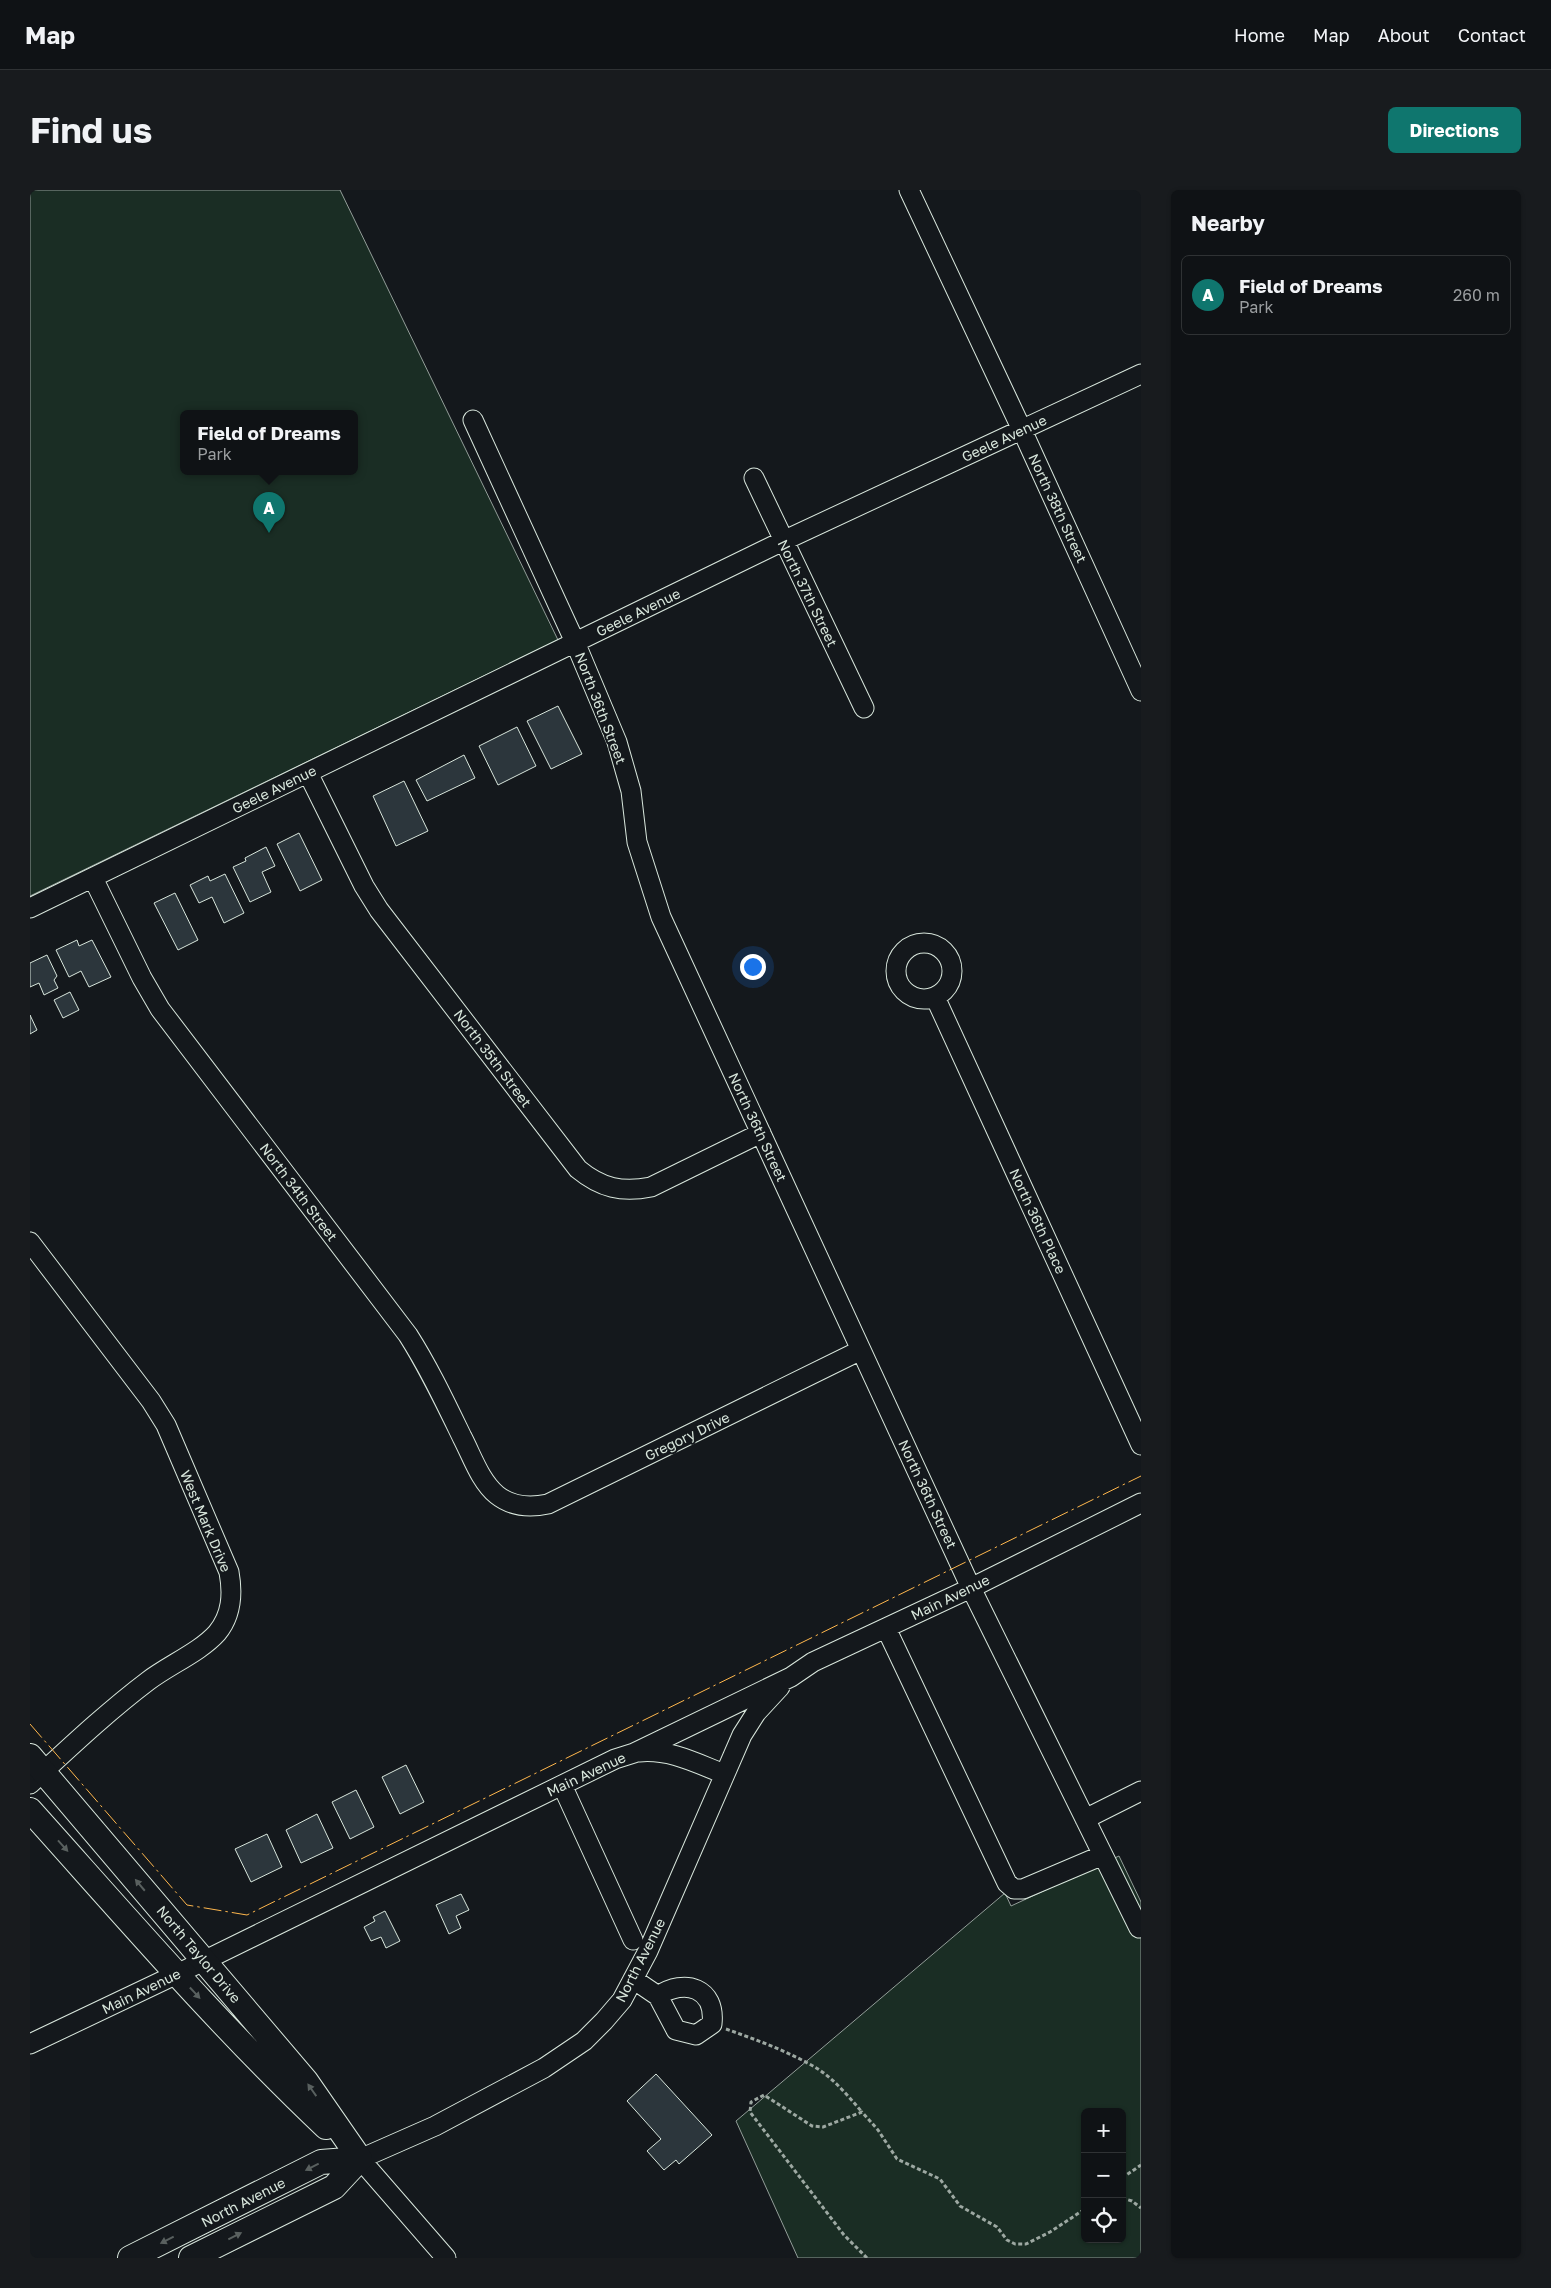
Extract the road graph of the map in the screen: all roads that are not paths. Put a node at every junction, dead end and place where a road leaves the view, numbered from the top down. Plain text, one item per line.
1 (909, 190) edge
2 (1141, 374) edge
3 (473, 420) dead end
4 (1022, 430) junction
5 (754, 478) dead end
6 (783, 542) junction
7 (575, 642) junction
8 (1141, 691) edge
9 (864, 708) dead end
10 (308, 773) junction
11 (93, 878) junction
12 (30, 908) edge
13 (934, 997) dead end
14 (761, 1133) junction
15 (30, 1242) edge
16 (861, 1350) junction
17 (1141, 1445) edge
18 (509, 1502) joint
19 (1141, 1503) edge
20 (971, 1588) junction
21 (886, 1628) junction
22 (791, 1677) junction
23 (634, 1753) junction
24 (34, 1770) edge
25 (724, 1774) junction
26 (562, 1785) junction
27 (1141, 1791) edge
28 (30, 1810) edge
29 (1085, 1818) junction
30 (1103, 1855) junction
31 (1139, 1928) dead end
32 (633, 1940) dead end
33 (204, 1960) junction
34 (177, 1974) junction
35 (633, 1979) junction
36 (658, 1996) junction
37 (30, 2044) edge
38 (360, 2159) junction
39 (130, 2258) edge
40 (191, 2258) edge
41 (446, 2258) edge

1 - 4 street, North 38th Street
2 - 4 street, Geele Avenue
3 - 7 street, North 36th Street
4 - 6 street, Geele Avenue
4 - 8 street, North 38th Street
5 - 6 street, North 37th Street
6 - 7 street, Geele Avenue
6 - 9 street, North 37th Street
7 - 10 street, Geele Avenue
7 - 14 street, North 36th Street
10 - 11 street, Geele Avenue
10 - 14 street, North 35th Street
11 - 12 street, Geele Avenue
11 - 18 street, North 34th Street
13 - 17 street, North 36th Place
14 - 16 street, North 36th Street
15 - 24 street, West Mark Drive
16 - 18 street, Gregory Drive
16 - 20 street, North 36th Street
19 - 20 street, Main Avenue
20 - 21 street, Main Avenue
20 - 29 street, North 36th Street
21 - 22 street, Main Avenue
21 - 30 street
22 - 23 street, Main Avenue
22 - 25 street, North Avenue
23 - 25 street
23 - 26 street, Main Avenue
33 -> 24 main road, North Taylor Drive
25 - 35 street, North Avenue
26 - 32 street
26 - 33 street, Main Avenue
27 - 29 street
28 -> 34 main road, North Taylor Drive
29 - 30 street, North 36th Street
30 - 31 street, North 36th Street
33 - 34 street, Main Avenue
38 -> 33 main road, North Taylor Drive
34 - 37 street, Main Avenue
34 -> 38 main road, North Taylor Drive
35 - 36 street
35 - 38 street, North Avenue
36 - 36 street
38 -> 39 main road, North Avenue
40 -> 38 main road, North Avenue
38 - 41 street, North Taylor Drive

